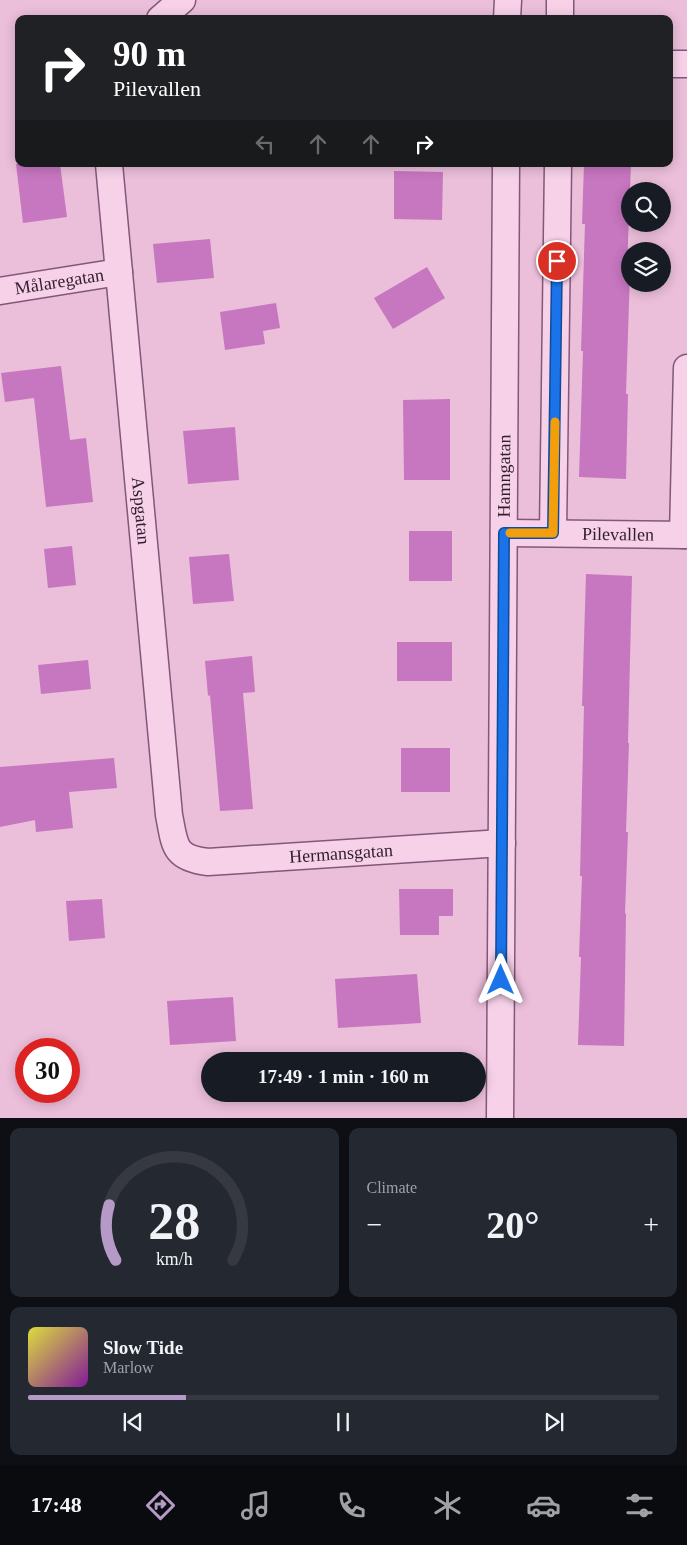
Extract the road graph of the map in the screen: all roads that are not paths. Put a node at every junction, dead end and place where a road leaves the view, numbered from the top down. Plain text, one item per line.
1 (182, 0) edge
2 (508, 0) edge
3 (560, 0) edge
4 (165, 15) edge
5 (508, 15) edge
6 (560, 15) edge
7 (673, 64) edge
8 (687, 64) edge
9 (109, 167) edge
10 (506, 167) edge
11 (558, 167) edge
12 (119, 272) junction
13 (0, 291) edge
14 (687, 368) edge
15 (504, 533) junction
16 (553, 533) junction
17 (685, 535) edge
18 (502, 843) junction
19 (181, 855) joint
20 (500, 1118) edge

1 - 4 street
2 - 5 street
3 - 6 street
7 - 8 street
9 - 12 street, Aspgatan
10 - 15 street, Hamngatan
11 - 16 street
12 - 13 street, Målaregatan
12 - 19 street, Aspgatan
14 - 17 street, Pilevallen
15 - 16 street, Pilevallen
15 - 18 street, Hamngatan
16 - 17 street, Pilevallen
18 - 19 street, Hermansgatan
18 - 20 street, Hamngatan

